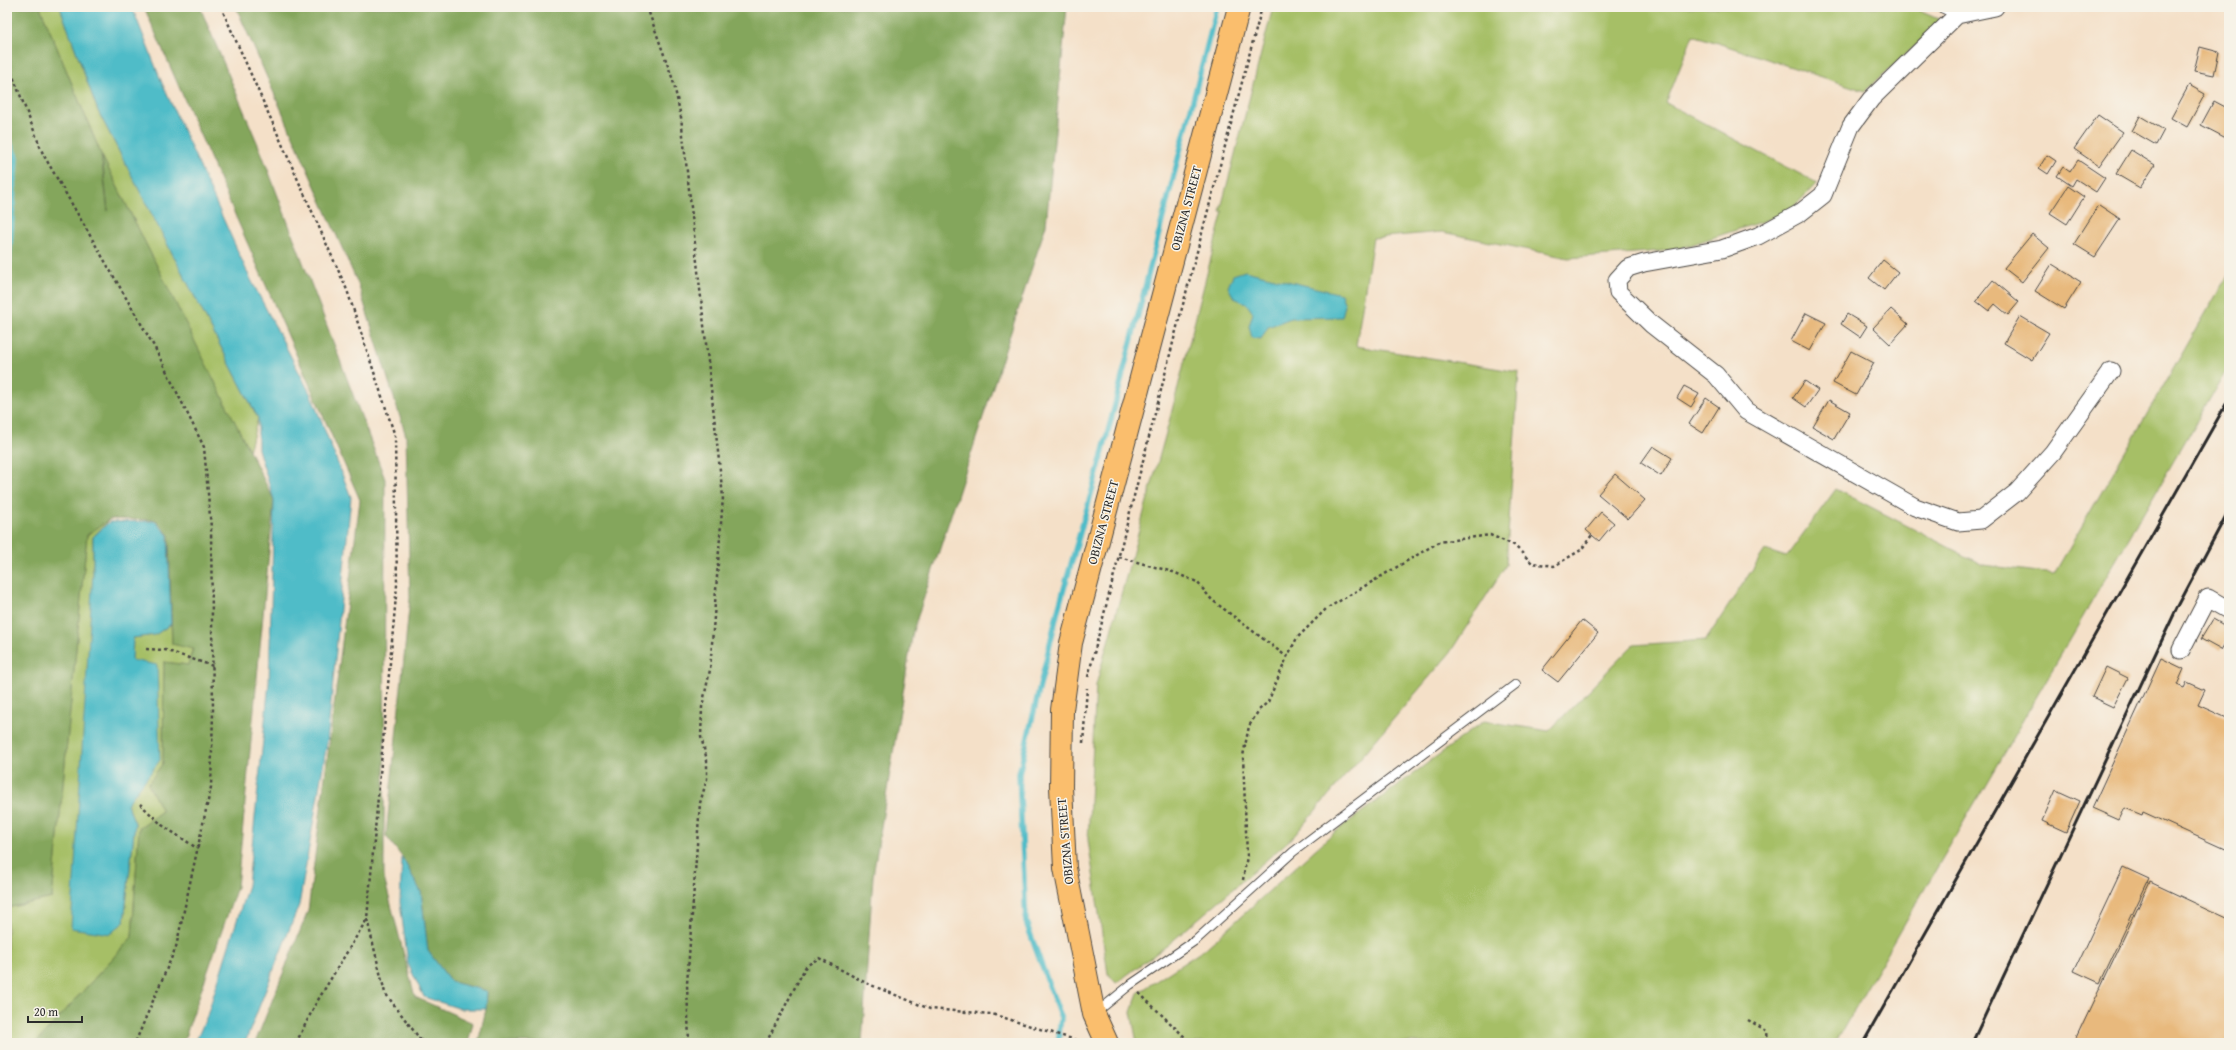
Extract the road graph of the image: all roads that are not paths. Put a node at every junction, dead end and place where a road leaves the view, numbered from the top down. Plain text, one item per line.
1 (1239, 7) edge
2 (1939, 7) edge
3 (1995, 7) edge
4 (1957, 15) junction
5 (2111, 371) dead end
6 (2229, 610) edge
7 (2181, 650) dead end
8 (1516, 684) dead end
9 (1094, 1014) junction
10 (1107, 1043) edge

1 - 9 main road, OBIZNA STREET
2 - 4 lane
3 - 4 street
4 - 5 street
6 - 7 street
8 - 9 lane
9 - 10 main road, OBIZNA STREET

